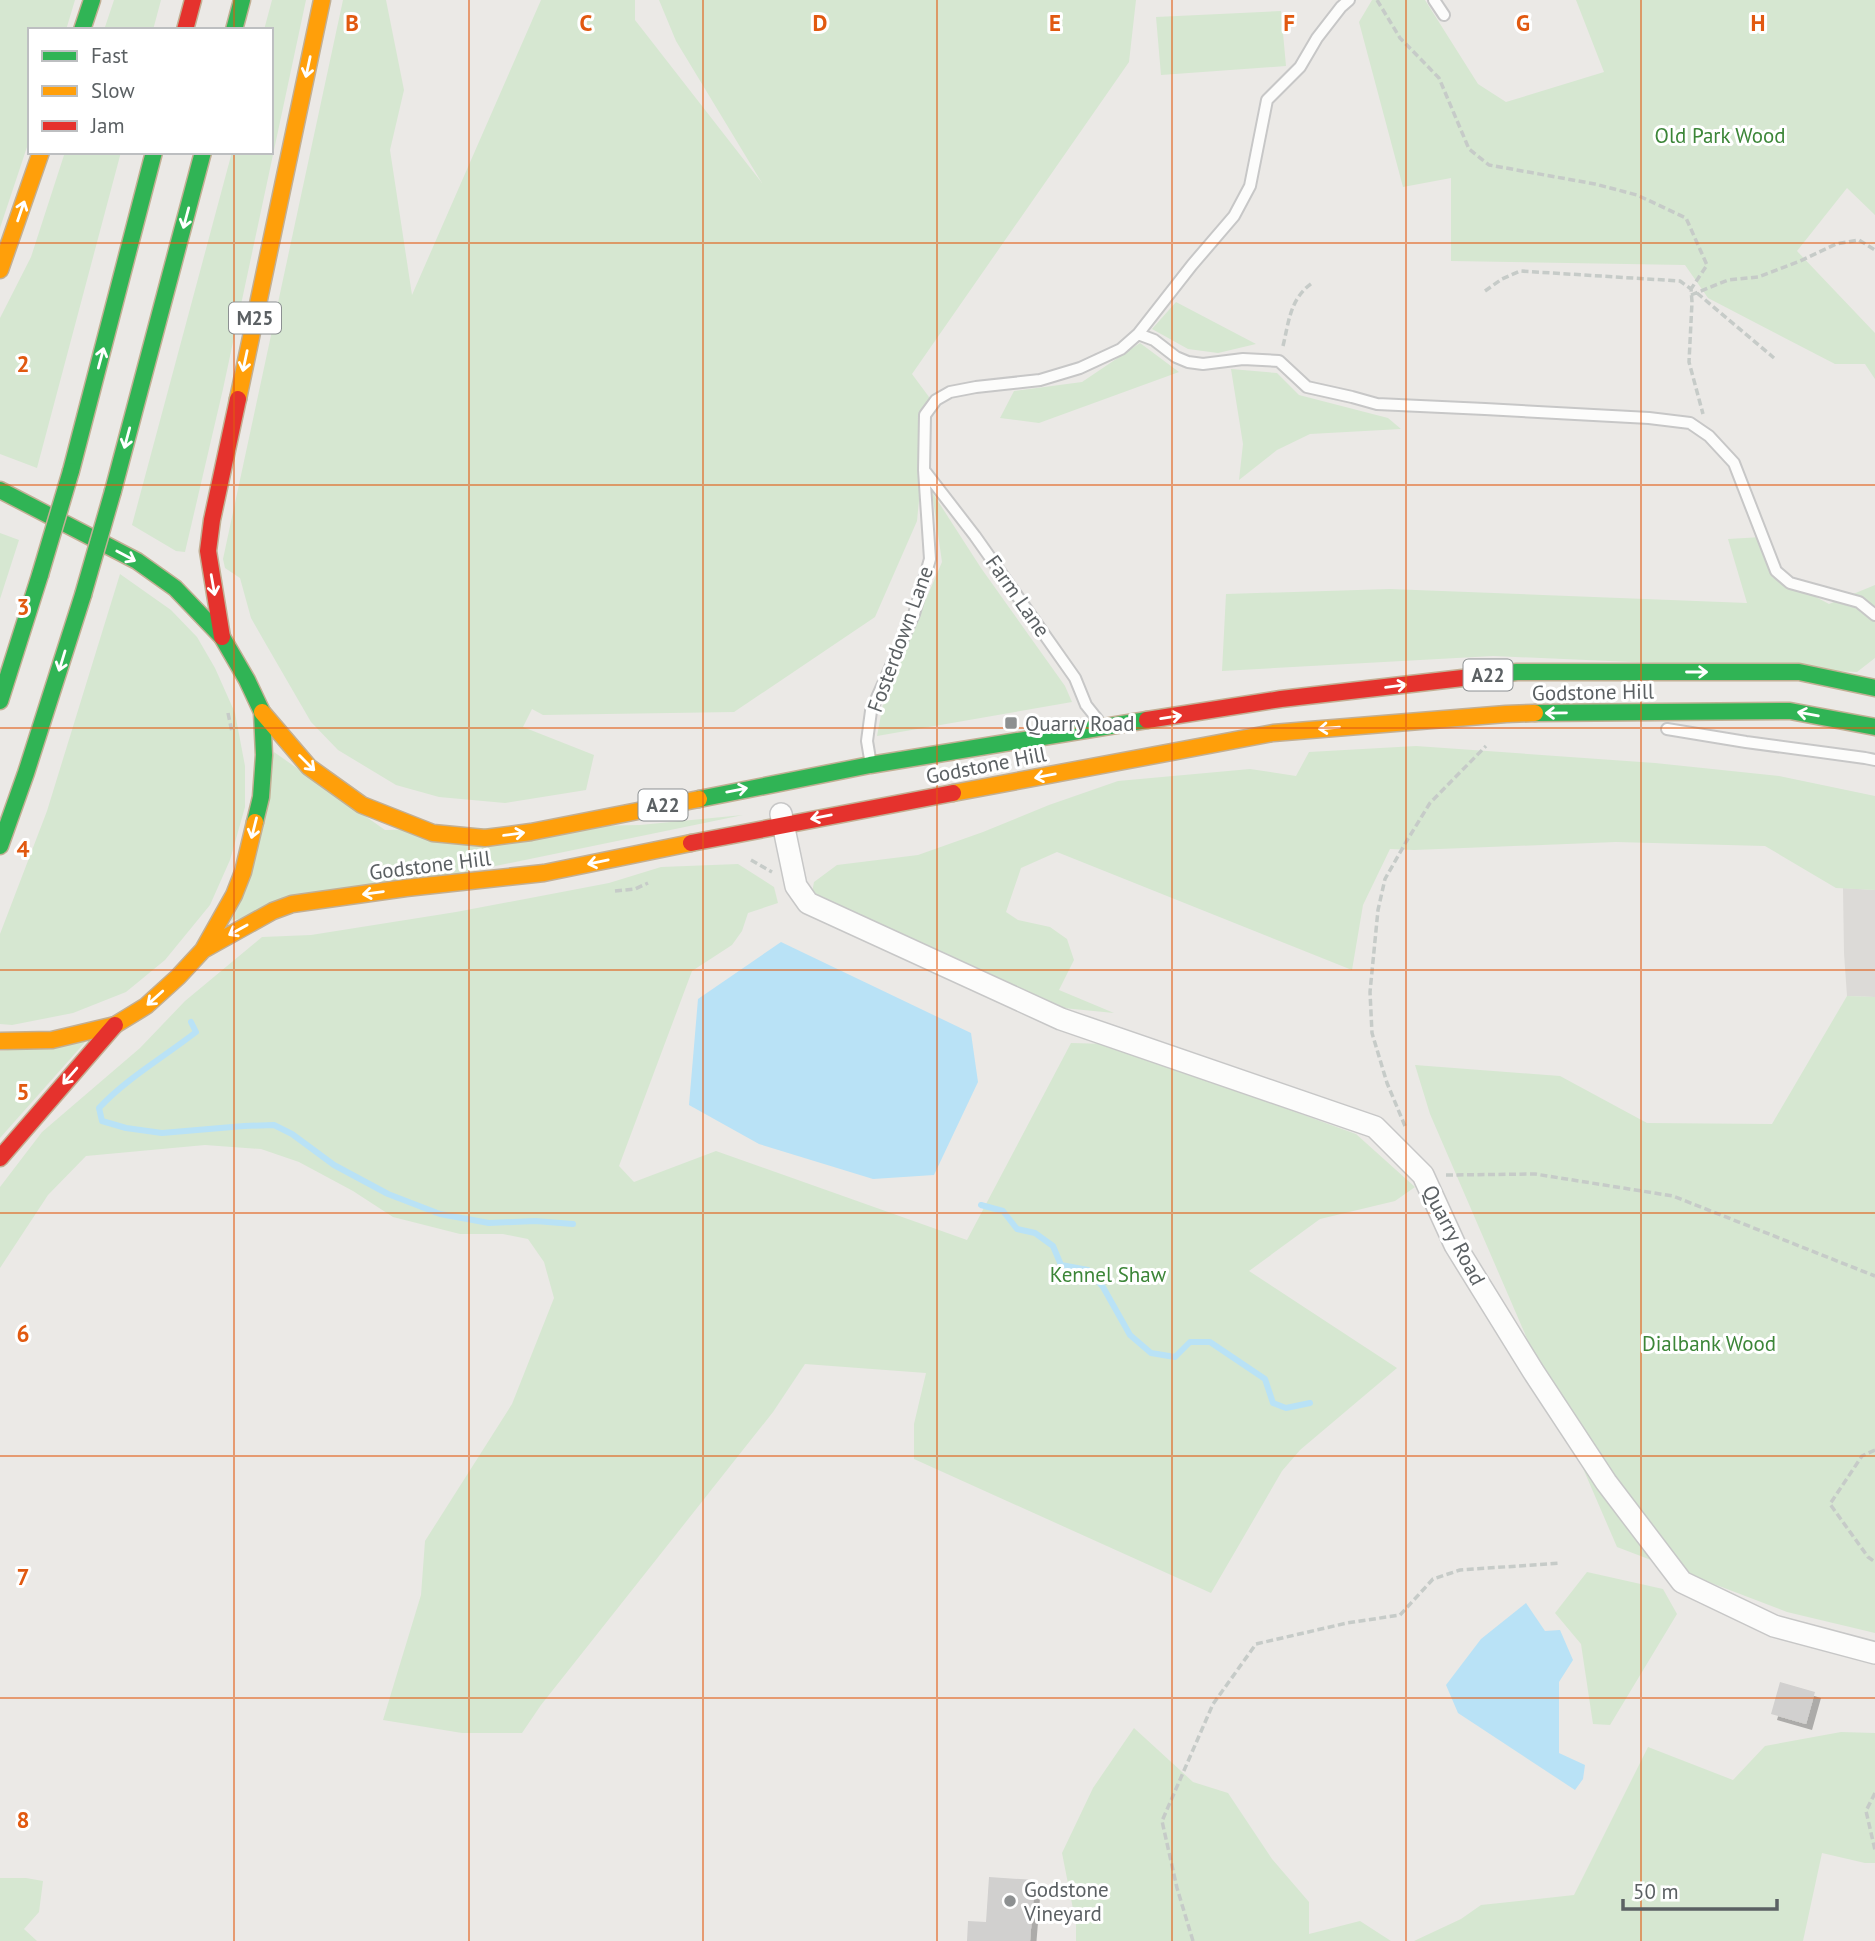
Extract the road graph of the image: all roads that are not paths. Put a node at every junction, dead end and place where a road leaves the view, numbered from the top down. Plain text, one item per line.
1 (92, 0) edge
2 (193, 0) edge
3 (242, 0) edge
4 (322, 0) edge
5 (1349, 0) edge
6 (1434, 0) edge
7 (1444, 15) dead end
8 (83, 28) edge
9 (186, 28) edge
10 (235, 28) edge
11 (40, 154) edge
12 (153, 154) edge
13 (202, 154) edge
14 (0, 270) edge
15 (1138, 334) junction
16 (924, 470) junction
17 (0, 490) edge
18 (1875, 615) edge
19 (222, 637) junction
20 (1875, 688) edge
21 (0, 701) edge
22 (262, 712) junction
23 (1605, 712) junction
24 (1637, 722) dead end
25 (1104, 727) junction
26 (1660, 727) dead end
27 (1875, 727) edge
28 (1875, 760) edge
29 (870, 765) junction
30 (767, 785) junction
31 (784, 824) junction
32 (0, 846) edge
33 (203, 950) junction
34 (115, 1025) junction
35 (0, 1041) edge
36 (0, 1158) edge
37 (1875, 1653) edge

1 - 8 highway
2 - 9 highway
3 - 10 highway
4 -> 19 highway, M25
5 - 15 lane
6 - 7 lane
14 -> 11 highway
21 -> 12 highway, bridge
13 -> 32 highway, bridge
15 - 16 lane
15 - 18 lane
16 - 25 lane, Farm Lane
16 - 29 lane, Fosterdown Lane
17 -> 19 highway
19 - 22 highway
25 -> 20 highway, Godstone Hill / A22
22 -> 30 highway, Godstone Hill / A22
22 -> 33 highway
23 - 24 lane
27 -> 23 highway, Godstone Hill / A22
23 -> 31 highway, Godstone Hill / A22
25 - 29 highway, Godstone Hill / A22
26 - 28 lane
29 - 30 highway, Godstone Hill / A22
30 - 31 street, Quarry Road
31 -> 33 highway, Godstone Hill / A22
31 - 37 street, Quarry Road
33 -> 34 highway
34 - 35 highway
34 -> 36 highway

